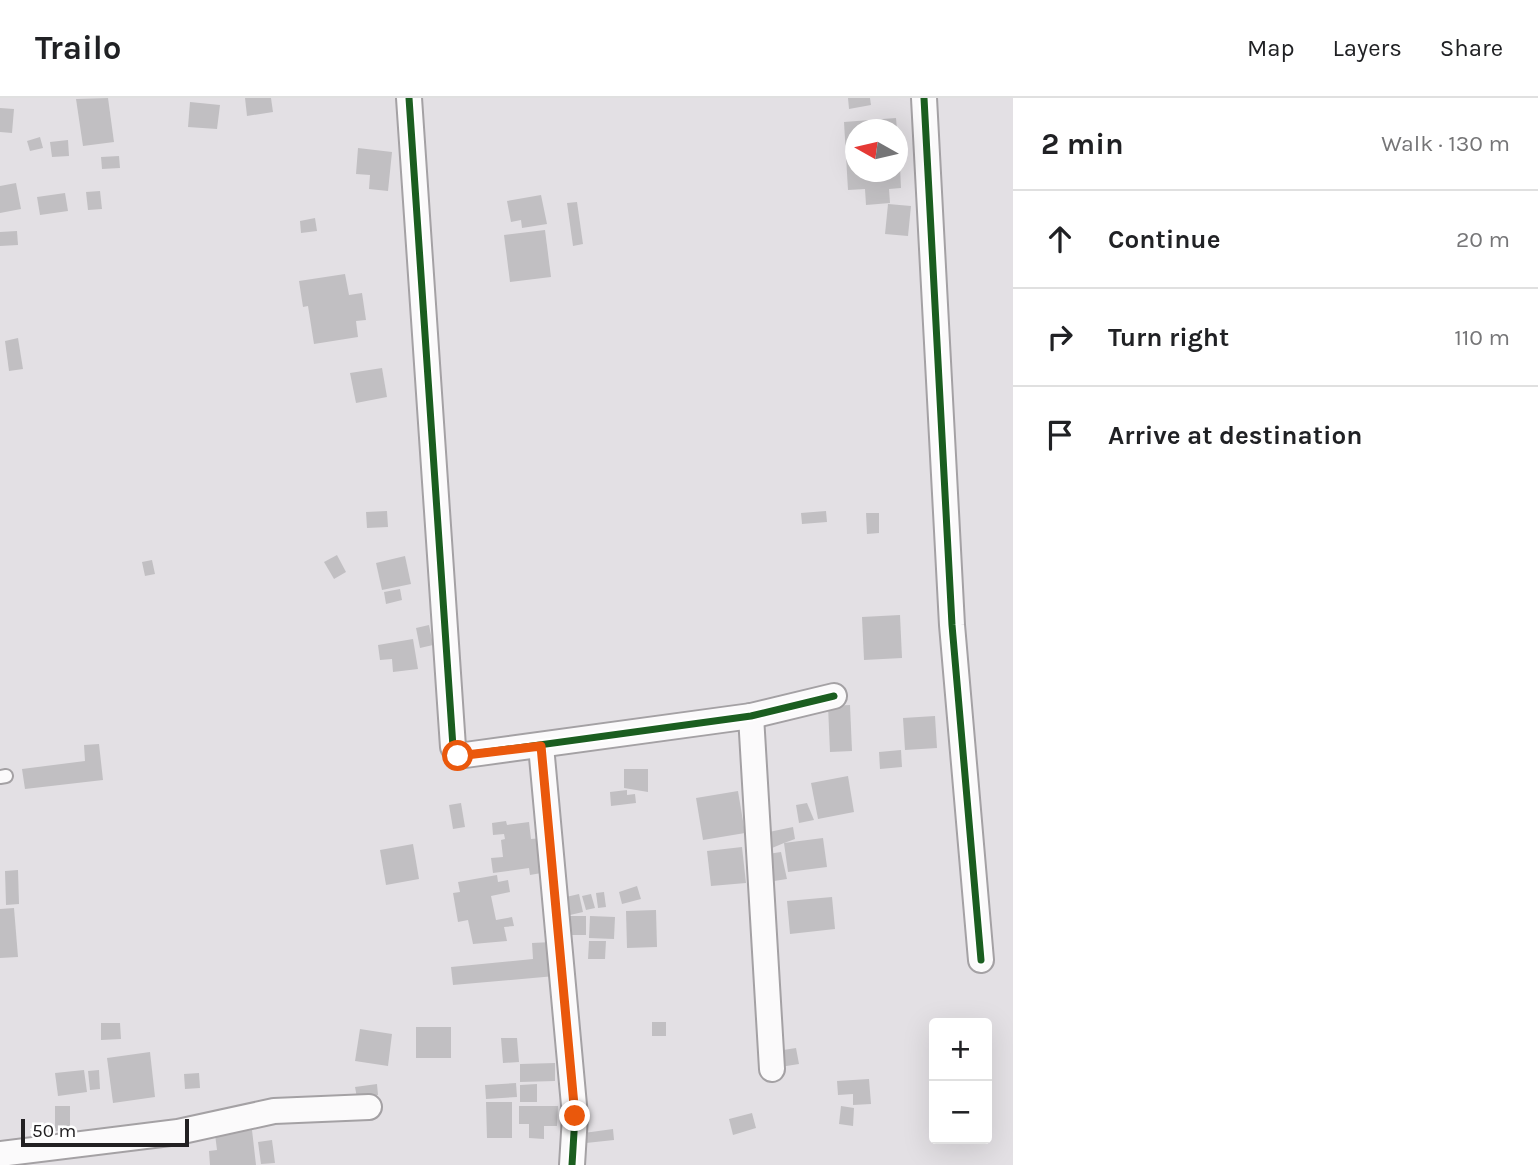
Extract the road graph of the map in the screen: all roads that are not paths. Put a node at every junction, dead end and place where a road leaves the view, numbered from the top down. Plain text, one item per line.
1 (409, 98) edge
2 (924, 98) edge
3 (834, 696) dead end
4 (751, 716) junction
5 (541, 746) junction
6 (981, 960) dead end
7 (772, 1069) dead end
8 (369, 1107) dead end
9 (0, 1154) edge
10 (572, 1165) edge

1 - 5 street
2 - 6 street
3 - 4 street
4 - 5 street
4 - 7 street
5 - 10 street
8 - 9 street

